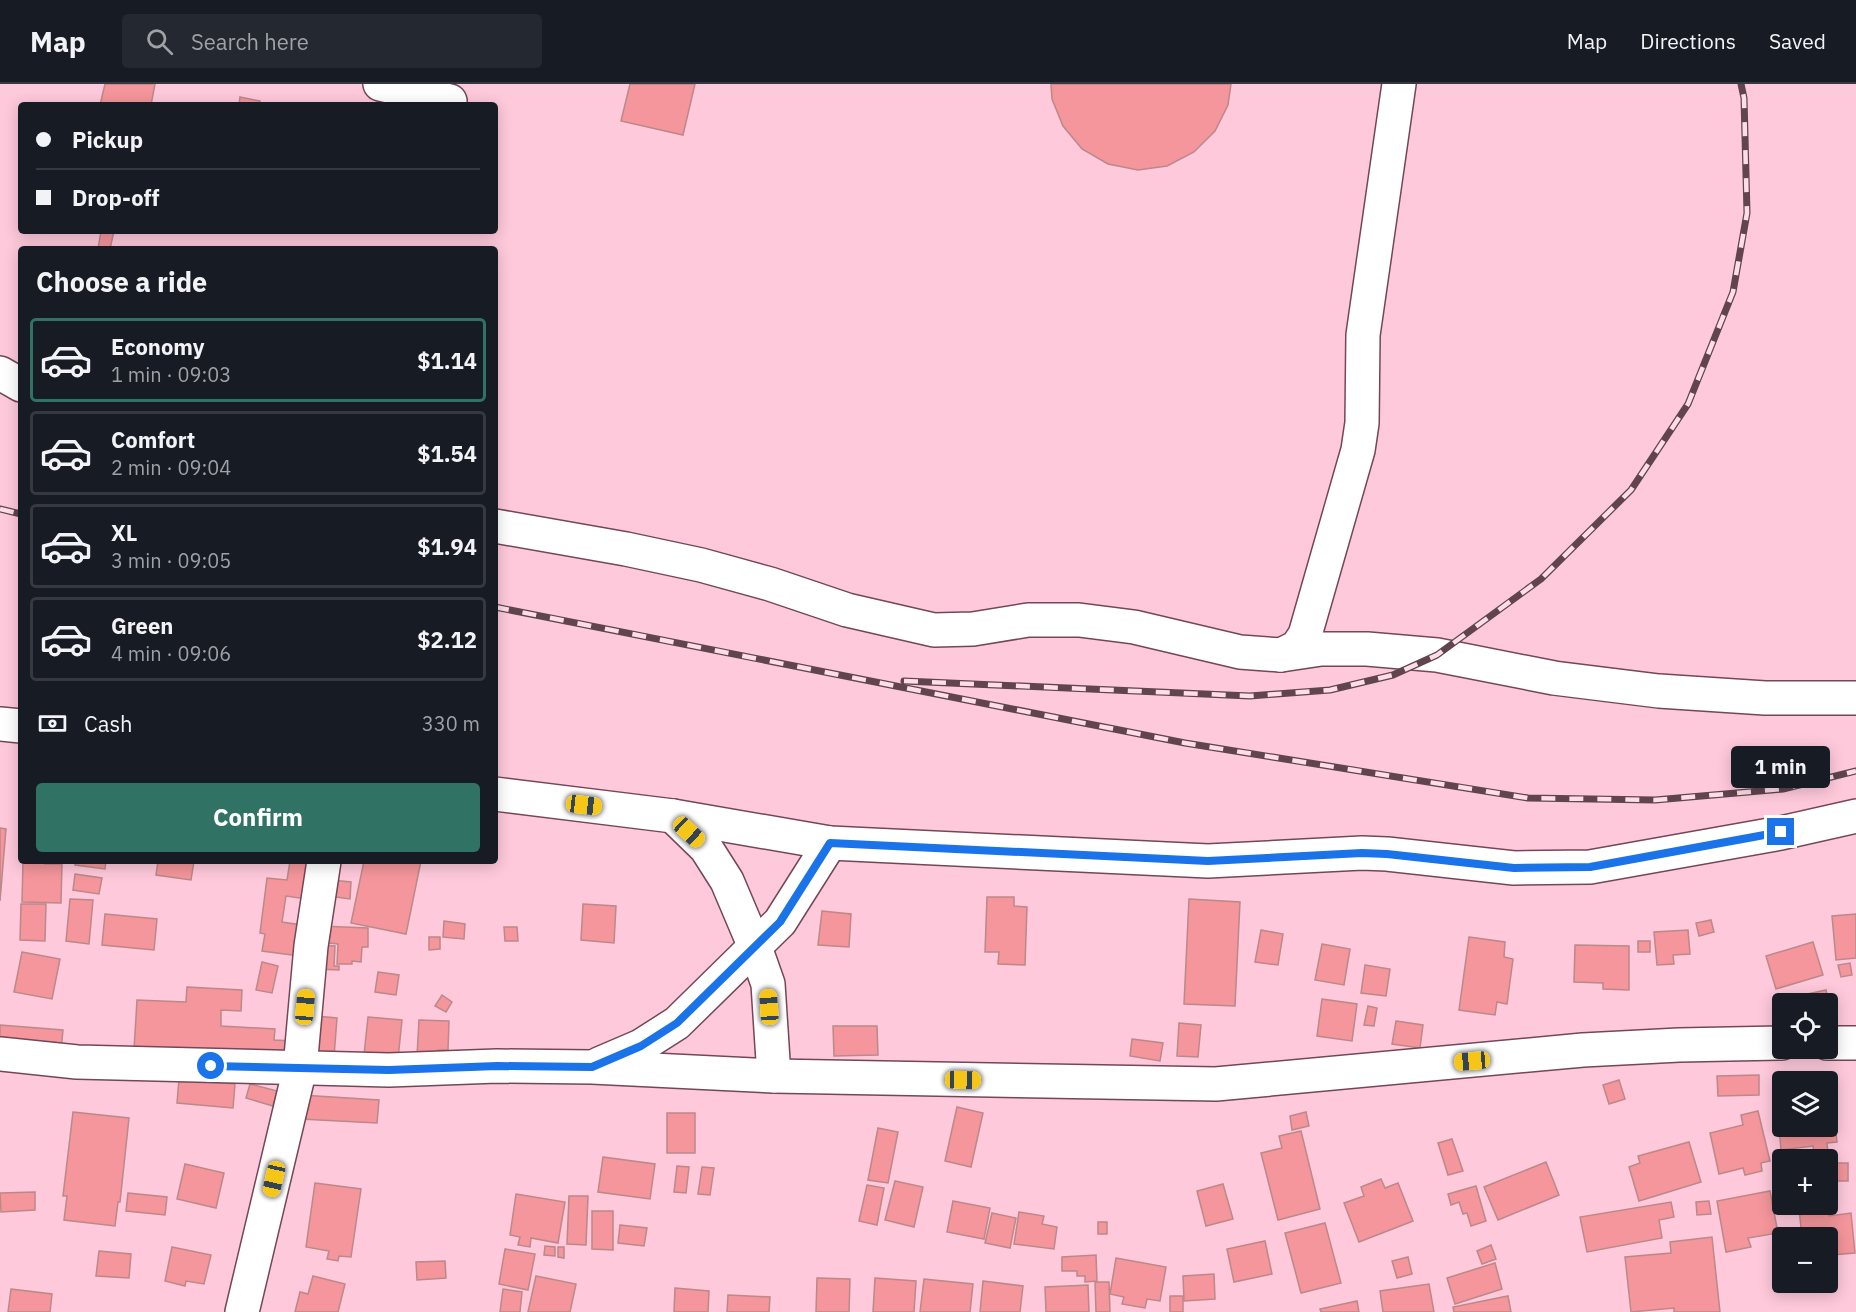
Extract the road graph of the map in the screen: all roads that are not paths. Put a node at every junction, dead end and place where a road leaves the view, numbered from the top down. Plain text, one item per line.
1 (380, 84) edge
2 (1399, 84) edge
3 (450, 101) dead end
4 (0, 373) edge
5 (18, 383) edge
6 (498, 527) edge
7 (1281, 655) junction
8 (1856, 698) edge
9 (0, 724) edge
10 (18, 726) edge
11 (498, 794) edge
12 (673, 816) junction
13 (1856, 816) edge
14 (830, 843) junction
15 (324, 864) edge
16 (755, 947) junction
17 (1772, 1043) edge
18 (1838, 1043) edge
19 (1856, 1043) edge
20 (0, 1053) edge
21 (592, 1067) junction
22 (300, 1068) junction
23 (774, 1076) junction
24 (242, 1312) edge

1 - 3 street
2 - 7 street
4 - 5 street
6 - 7 street
7 - 8 street
9 - 10 street
11 - 12 street
12 - 14 street
12 - 16 street
13 - 14 street
14 - 16 street
15 - 22 street
16 - 21 street
16 - 23 street
17 - 23 street
18 - 19 street
20 - 22 street
21 - 22 street
21 - 23 street
22 - 24 street

